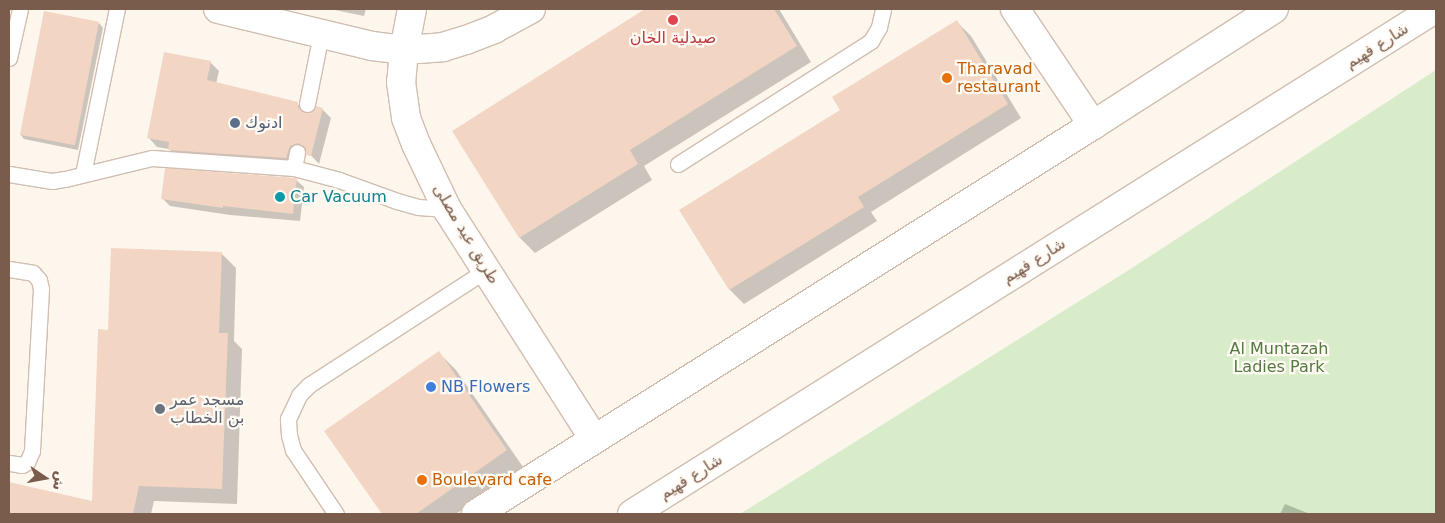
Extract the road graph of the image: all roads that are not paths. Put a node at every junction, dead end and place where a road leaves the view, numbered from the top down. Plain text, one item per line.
1 (20, 9) edge
2 (116, 9) edge
3 (218, 9) edge
4 (412, 9) edge
5 (882, 9) edge
6 (1015, 9) edge
7 (1274, 9) edge
8 (1435, 9) edge
9 (523, 10) edge
10 (321, 34) junction
11 (404, 50) junction
12 (9, 58) edge
13 (307, 104) dead end
14 (1093, 126) junction
15 (297, 152) dead end
16 (678, 164) dead end
17 (294, 168) junction
18 (9, 174) edge
19 (83, 174) junction
20 (447, 209) junction
21 (9, 269) edge
22 (486, 270) junction
23 (594, 438) junction
24 (9, 463) edge
25 (336, 514) edge
26 (476, 514) edge
27 (632, 514) edge

1 - 12 lane
2 - 19 lane
3 - 10 street
4 - 11 street, طريق عيد مصلى
5 - 16 lane
6 - 14 street
7 - 14 street
8 - 27 street, شارع فهيم
9 - 11 street
10 - 11 street
10 - 13 lane
11 - 20 street, طريق عيد مصلى
14 - 23 street
15 - 17 lane
17 - 19 lane
17 - 20 lane
18 - 19 lane
20 - 22 street, طريق عيد مصلى
21 - 24 lane
22 - 23 street, طريق عيد مصلى
22 - 25 lane
23 - 26 street

